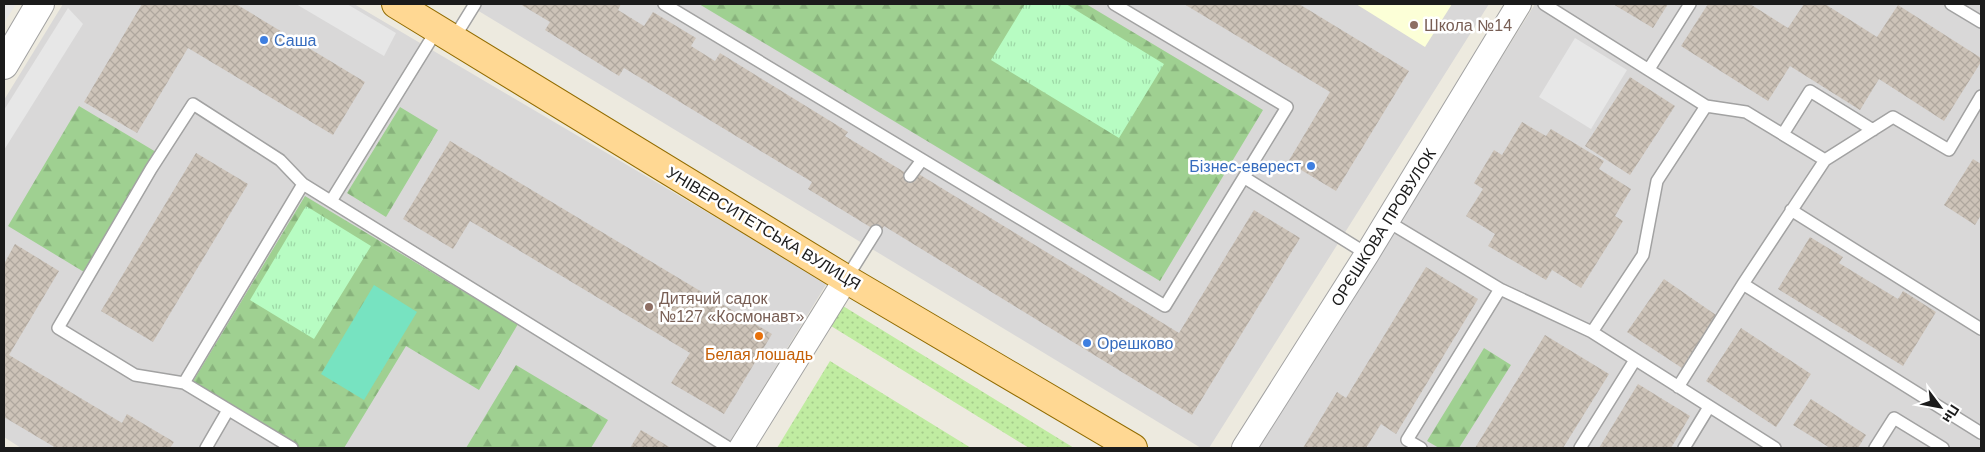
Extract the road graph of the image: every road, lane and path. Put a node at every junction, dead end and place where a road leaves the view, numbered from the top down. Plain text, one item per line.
1 (40, 4) edge
2 (396, 4) edge
3 (475, 4) edge
4 (664, 4) edge
5 (1114, 4) edge
6 (1519, 4) edge
7 (1544, 4) edge
8 (1690, 4) edge
9 (1951, 4) edge
10 (1981, 22) edge
11 (446, 33) junction
12 (4, 65) edge
13 (1650, 69) junction
14 (1981, 96) edge
15 (1706, 106) junction
16 (1873, 130) junction
17 (1783, 134) junction
18 (922, 160) junction
19 (1825, 160) junction
20 (910, 176) dead end
21 (1245, 178) junction
22 (303, 184) junction
23 (331, 201) junction
24 (1791, 210) junction
25 (1387, 221) junction
26 (876, 231) dead end
27 (1367, 254) junction
28 (846, 279) junction
29 (1743, 284) junction
30 (1500, 289) junction
31 (1981, 328) edge
32 (1592, 332) junction
33 (1634, 360) junction
34 (184, 383) junction
35 (1678, 387) junction
36 (1709, 407) junction
37 (228, 410) junction
38 (1981, 433) edge
39 (206, 448) edge
40 (292, 448) edge
41 (729, 448) edge
42 (741, 448) edge
43 (1134, 448) edge
44 (1244, 448) edge
45 (1421, 448) edge
46 (1580, 448) edge
47 (1684, 448) edge
48 (1775, 448) edge
49 (1875, 448) edge
50 (1943, 448) edge

1 - 12 street
2 - 11 main road, УНІВЕРСИТЕТСЬКА ВУЛИЦЯ
3 - 11 lane
4 - 18 lane
5 - 21 lane
6 - 25 street, ОРЄШКОВА ПРОВУЛОК
7 - 13 lane
8 - 13 lane
9 - 10 lane
11 - 23 lane
11 - 28 main road, УНІВЕРСИТЕТСЬКА ВУЛИЦЯ
13 - 15 lane
14 - 16 lane
15 - 17 lane
15 - 32 lane
16 - 17 lane
16 - 19 lane
17 - 19 lane
18 - 20 lane
18 - 21 lane
19 - 24 lane
21 - 27 lane
22 - 23 lane
22 - 34 lane
22 - 34 lane
23 - 41 lane
24 - 29 lane
24 - 31 lane
25 - 27 street, ОРЄШКОВА ПРОВУЛОК
25 - 30 lane
26 - 28 lane
27 - 44 street, ОРЄШКОВА ПРОВУЛОК
28 - 42 street
28 - 43 main road, УНІВЕРСИТЕТСЬКА ВУЛИЦЯ
29 - 35 lane
29 - 38 lane
30 - 32 lane
30 - 45 lane
32 - 33 lane
33 - 35 lane
33 - 46 lane
34 - 37 lane
35 - 36 lane
36 - 47 lane
36 - 48 lane
37 - 39 lane
37 - 40 lane
49 - 50 lane

